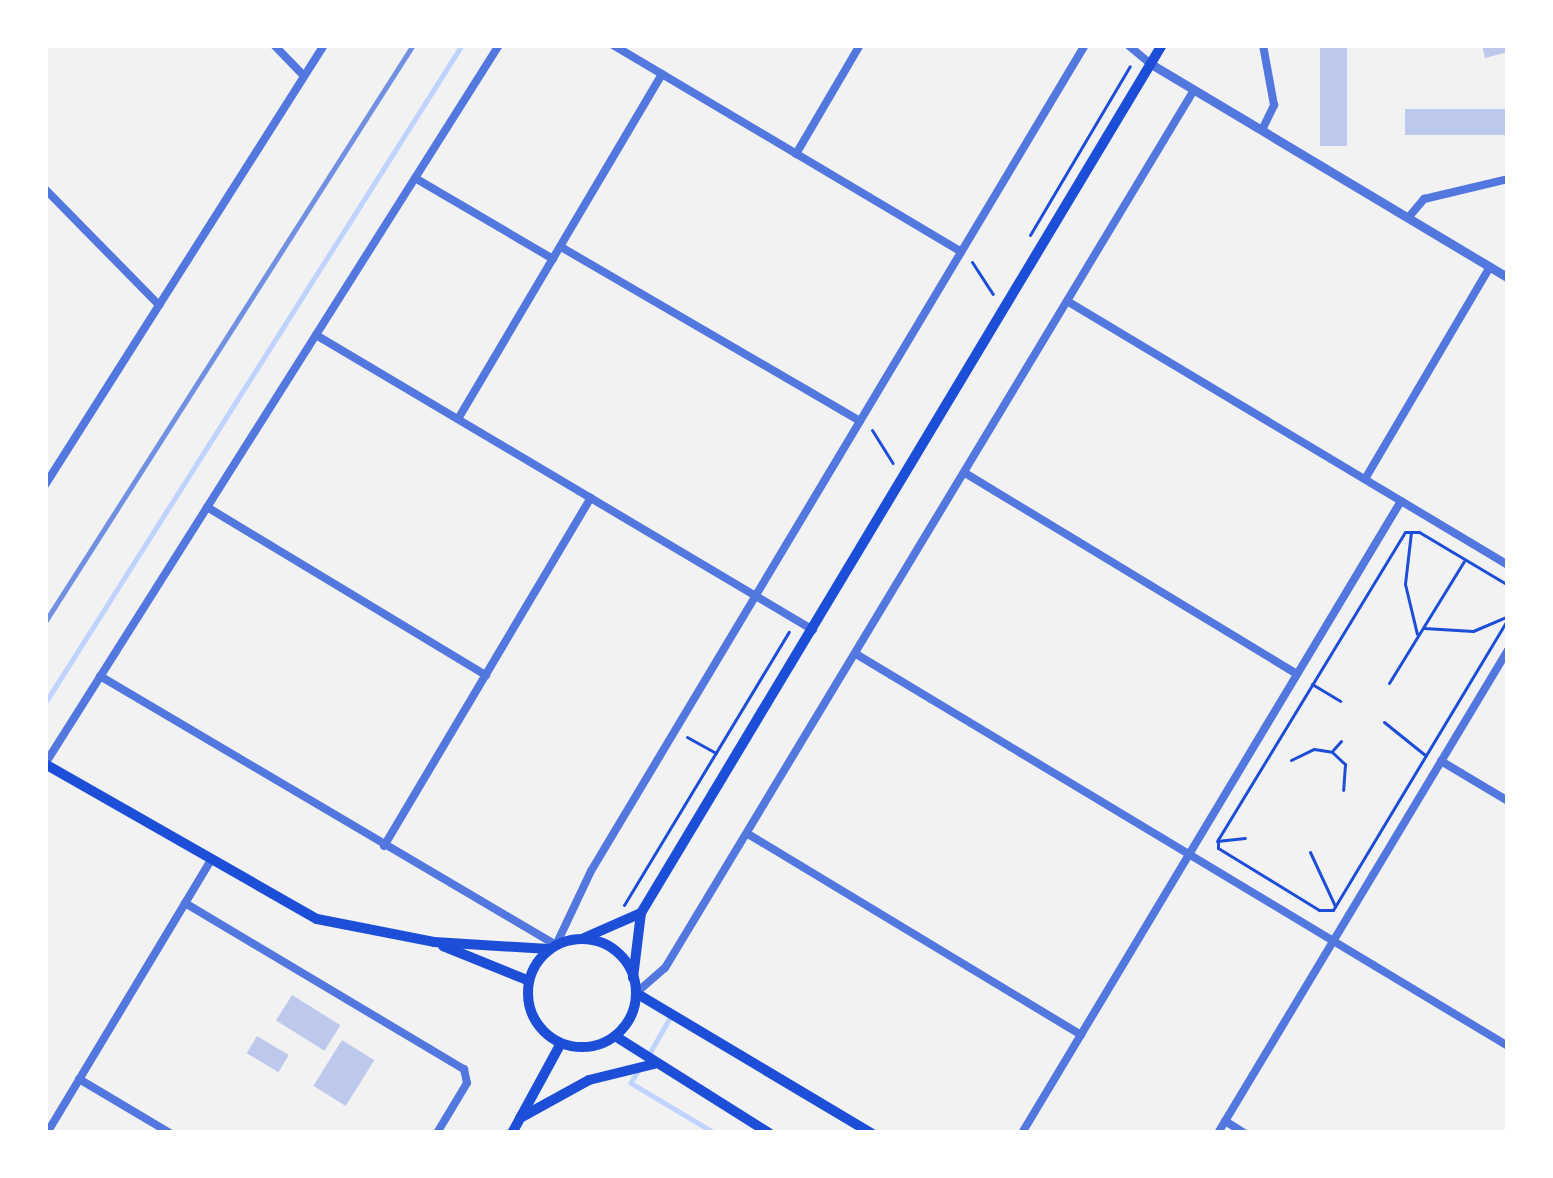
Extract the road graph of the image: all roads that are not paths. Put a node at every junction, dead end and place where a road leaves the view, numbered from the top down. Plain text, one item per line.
1 (274, 45) edge
2 (324, 45) edge
3 (499, 45) edge
4 (613, 45) edge
5 (860, 45) edge
6 (1085, 45) edge
7 (1128, 45) edge
8 (1162, 45) edge
9 (1263, 45) edge
10 (1151, 64) junction
11 (662, 74) junction
12 (304, 76) junction
13 (1194, 89) junction
14 (1262, 130) junction
15 (796, 154) junction
16 (416, 178) junction
17 (1508, 178) edge
18 (45, 189) edge
19 (1408, 218) junction
20 (560, 246) junction
21 (965, 255) junction
22 (553, 259) junction
23 (1490, 267) junction
24 (1508, 278) edge
25 (1067, 301) junction
26 (159, 305) junction
27 (316, 335) junction
28 (458, 419) junction
29 (860, 421) junction
30 (964, 473) junction
31 (1365, 479) junction
32 (45, 485) edge
33 (590, 498) junction
34 (1401, 501) junction
35 (207, 507) junction
36 (1508, 565) edge
37 (756, 596) junction
38 (813, 630) junction
39 (1508, 650) edge
40 (856, 654) junction
41 (486, 674) junction
42 (1298, 674) junction
43 (100, 676) junction
44 (1441, 761) junction
45 (45, 764) edge
46 (1508, 801) edge
47 (748, 834) junction
48 (384, 845) junction
49 (1189, 854) junction
50 (211, 860) junction
51 (185, 903) junction
52 (640, 913) junction
53 (584, 938) junction
54 (1334, 941) junction
55 (434, 942) junction
56 (553, 948) junction
57 (633, 977) junction
58 (529, 981) junction
59 (636, 992) junction
60 (1081, 1035) junction
61 (615, 1036) junction
62 (561, 1043) junction
63 (1508, 1046) edge
64 (655, 1064) junction
65 (79, 1079) junction
66 (520, 1118) junction
67 (1225, 1121) junction
68 (47, 1133) edge
69 (170, 1133) edge
70 (437, 1133) edge
71 (512, 1133) edge
72 (769, 1133) edge
73 (871, 1133) edge
74 (1022, 1133) edge
75 (1218, 1133) edge
76 (1244, 1133) edge

1 - 12 street
2 - 12 street
3 - 16 street
4 - 11 street
5 - 15 street
6 - 21 street
7 - 10 street
8 - 10 main road
9 - 14 street
10 - 13 street
10 - 38 main road
11 - 15 street
11 - 20 street
12 - 26 street
13 - 14 street
13 - 25 street
14 - 19 street
15 - 21 street
16 - 22 street
16 - 27 street
17 - 19 street
18 - 26 street
19 - 23 street
20 - 22 street
20 - 29 street
21 - 29 street
22 - 28 street
23 - 24 street
23 - 31 street
25 - 30 street
25 - 31 street
26 - 32 street
27 - 28 street
27 - 35 street
28 - 33 street
29 - 37 street
30 - 40 street
30 - 42 street
31 - 34 street
33 - 37 street
33 - 41 street
34 - 36 street
34 - 42 street
35 - 41 street
35 - 43 street
37 - 38 street
37 - 56 street
38 - 52 main road
39 - 44 street
40 - 47 street
40 - 49 street
41 - 48 street
42 - 49 street
43 - 45 street
43 - 48 street
44 - 46 street
44 - 54 street
45 - 50 main road
47 - 59 street
47 - 60 street
48 - 56 street
49 - 54 street
49 - 60 street
50 - 51 street
50 - 55 main road
51 - 65 street
51 - 70 street
52 - 53 main road
52 - 57 main road
53 - 56 main road
53 - 57 main road
54 - 63 street
54 - 67 street
55 - 56 main road
55 - 58 main road
56 - 58 main road
57 - 59 main road
58 - 62 main road
59 - 61 main road
59 - 73 main road
60 - 74 street
61 - 62 main road
61 - 64 main road
62 - 66 main road
64 - 66 main road
64 - 72 main road
65 - 68 street
65 - 69 street
66 - 71 main road
67 - 75 street
67 - 76 street

